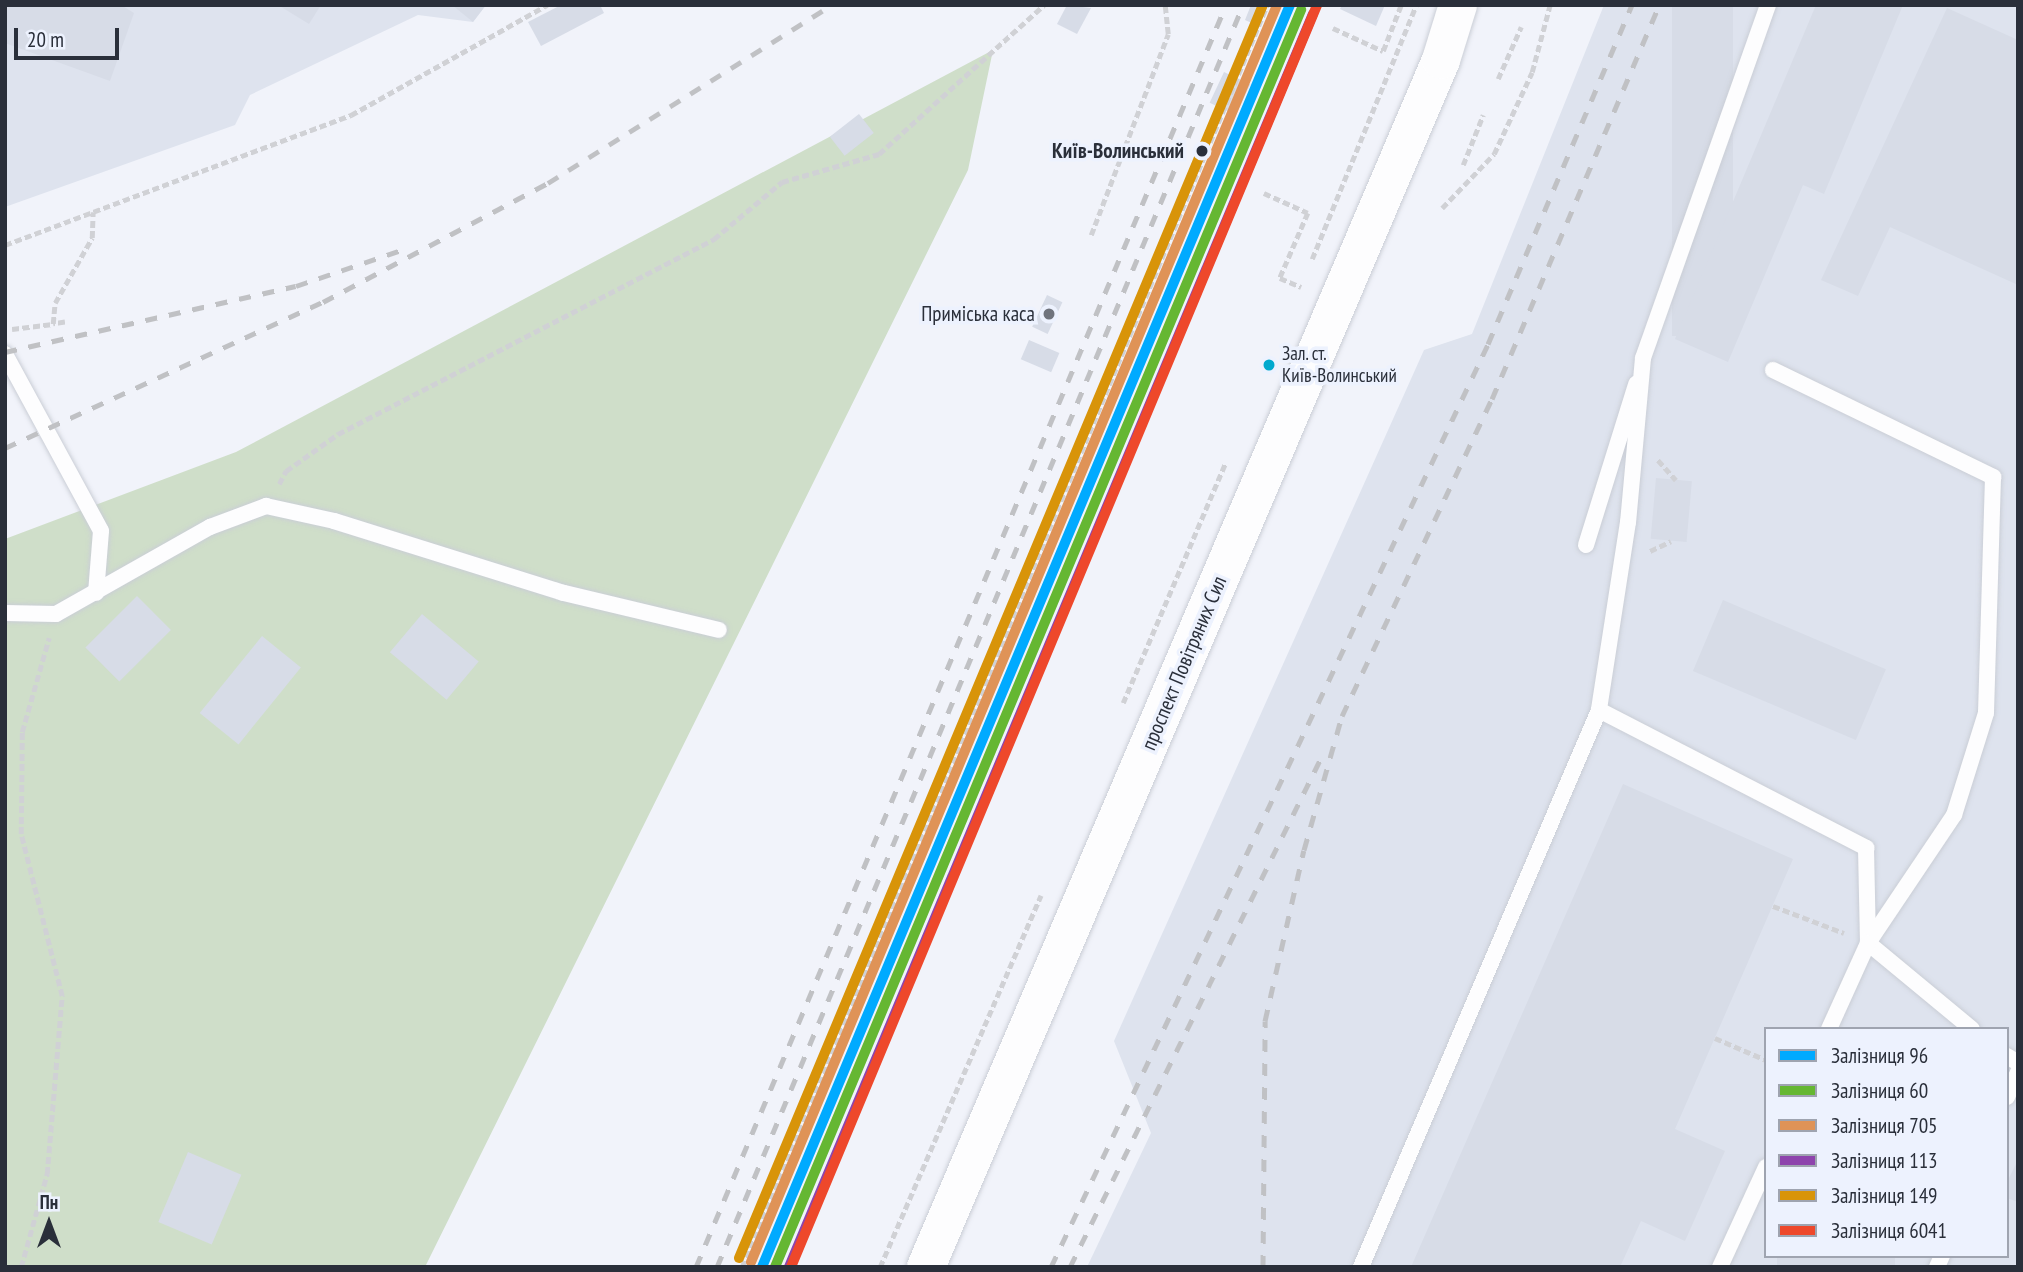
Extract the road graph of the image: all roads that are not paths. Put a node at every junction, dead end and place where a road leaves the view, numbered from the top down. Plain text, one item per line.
1 (1458, 5) edge
2 (1473, 5) edge
3 (1768, 5) edge
4 (1441, 60) junction
5 (5, 354) edge
6 (1643, 358) junction
7 (1773, 370) dead end
8 (1586, 545) dead end
9 (96, 593) junction
10 (5, 613) edge
11 (719, 630) dead end
12 (1599, 710) junction
13 (1868, 943) junction
14 (1830, 1027) edge
15 (1970, 1027) edge
16 (2018, 1072) edge
17 (2009, 1092) edge
18 (1764, 1171) edge
19 (926, 1267) edge
20 (1361, 1267) edge
21 (1720, 1267) edge

1 - 4 main road, проспект Повітряних Сил
2 - 4 main road, проспект Повітряних Сил
3 - 6 lane
4 - 19 main road, проспект Повітряних Сил
5 - 9 lane
6 - 8 lane
6 - 12 lane
7 - 13 lane
9 - 10 lane
9 - 11 lane
12 - 13 lane
12 - 20 lane
13 - 14 lane
13 - 15 lane
16 - 17 lane
18 - 21 lane

